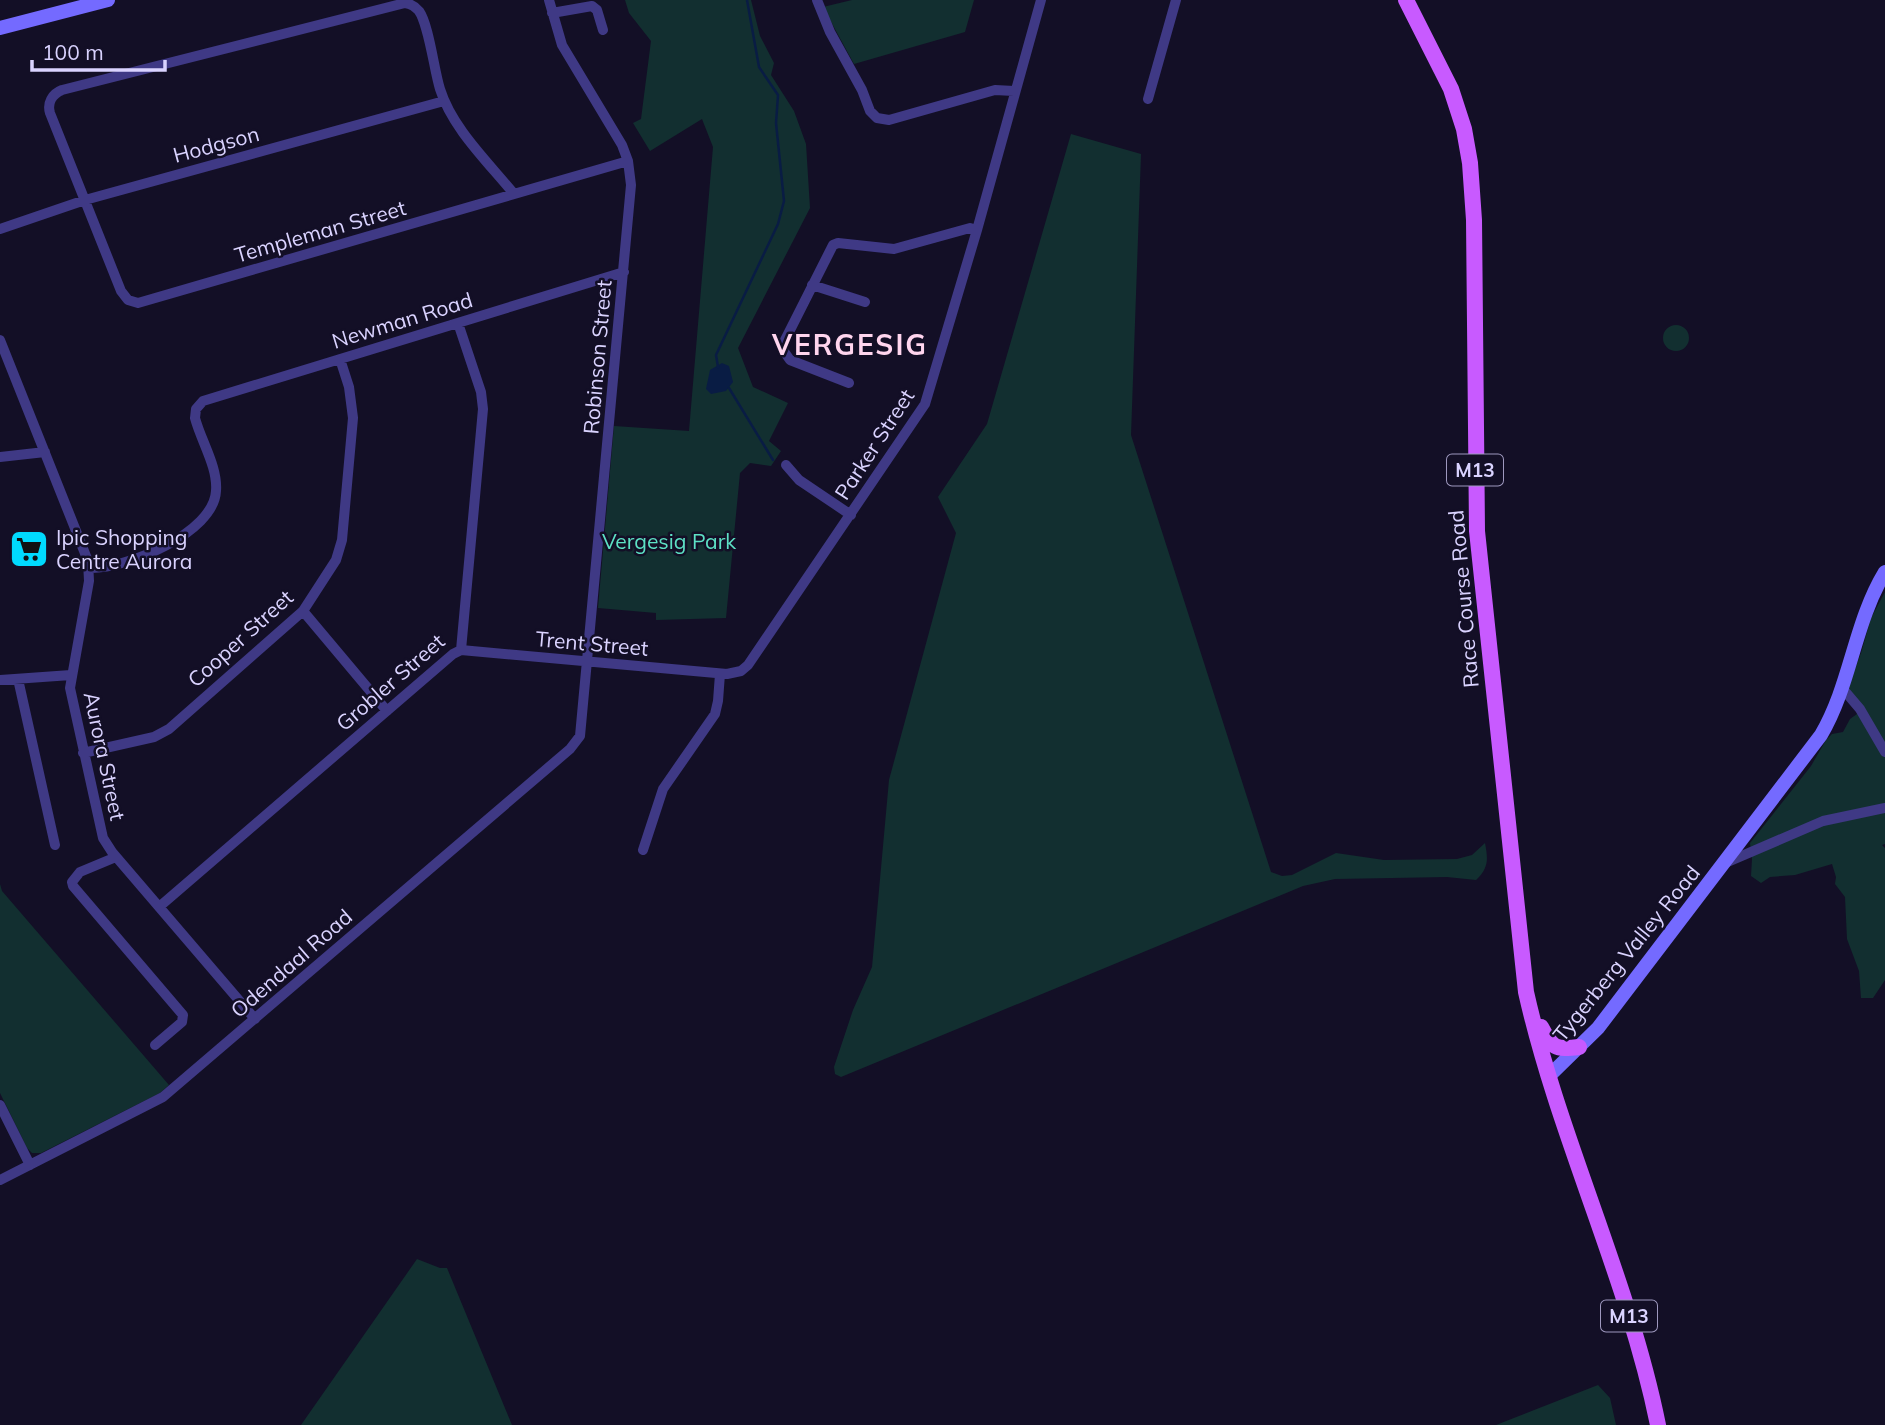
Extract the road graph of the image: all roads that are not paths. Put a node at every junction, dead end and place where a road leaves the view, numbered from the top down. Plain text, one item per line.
1 (108, 0) edge
2 (549, 0) edge
3 (817, 0) edge
4 (1041, 0) edge
5 (1176, 0) edge
6 (1406, 0) edge
7 (552, 13) junction
8 (0, 28) edge
9 (603, 30) dead end
10 (1014, 91) junction
11 (1148, 99) dead end
12 (444, 101) junction
13 (628, 161) junction
14 (513, 194) junction
15 (85, 200) junction
16 (0, 229) edge
17 (977, 230) junction
18 (624, 272) junction
19 (812, 285) junction
20 (865, 302) dead end
21 (458, 323) junction
22 (0, 340) edge
23 (340, 359) junction
24 (849, 383) dead end
25 (45, 452) junction
26 (0, 457) edge
27 (786, 465) dead end
28 (851, 515) junction
29 (90, 568) junction
30 (1885, 572) edge
31 (303, 611) junction
32 (461, 650) junction
33 (588, 662) junction
34 (720, 674) junction
35 (71, 675) junction
36 (18, 679) junction
37 (0, 680) edge
38 (1843, 689) junction
39 (387, 711) junction
40 (580, 736) joint
41 (1885, 752) edge
42 (83, 754) junction
43 (1885, 808) edge
44 (55, 845) dead end
45 (643, 850) dead end
46 (116, 857) junction
47 (1723, 864) junction
48 (159, 906) junction
49 (1530, 1006) junction
50 (255, 1019) junction
51 (155, 1045) dead end
52 (1579, 1047) junction
53 (1549, 1076) junction
54 (0, 1105) edge
55 (30, 1165) junction
56 (0, 1180) edge
57 (1658, 1425) edge

1 - 8 main road
2 - 7 street, Robinson Street
3 - 10 street
4 - 10 street, Parker Street
5 - 11 street
6 - 49 main road, Race Course Road / M13
7 - 9 street
7 - 13 street, Robinson Street
10 - 17 street, Parker Street
12 - 14 street
12 - 15 street, Hodgson
12 - 15 street, Templeman Street
13 - 14 street, Templeman Street
13 - 18 street, Robinson Street
14 - 15 street, Templeman Street
15 - 16 street, Hodgson
17 - 19 street
17 - 28 street, Parker Street
18 - 21 street, Newman Road
18 - 33 street, Robinson Street
19 - 20 street
19 - 24 street
21 - 23 street, Newman Road
21 - 32 street, Grobler Street
22 - 25 street, Aurora Street
23 - 29 street, Newman Road
23 - 31 street, Cooper Street
25 - 26 street
25 - 29 street, Aurora Street
27 - 28 street
28 - 34 street, Parker Street
29 - 35 street, Aurora Street
30 - 38 main road, Tygerberg Valley Road
31 - 39 street
31 - 42 street, Cooper Street
32 - 33 street, Trent Street
32 - 39 street, Grobler Street
33 - 34 street, Trent Street
33 - 40 street, Robinson Street
34 - 45 street
35 - 36 street
35 - 42 street, Aurora Street
36 - 37 street
36 - 44 street
38 - 41 street
38 - 47 main road, Tygerberg Valley Road
39 - 48 street, Grobler Street
40 - 50 street, Odendaal Road
42 - 46 street, Aurora Street
43 - 47 street
46 - 48 street, Aurora Street
46 - 51 street
47 - 52 main road, Tygerberg Valley Road
48 - 50 street, Aurora Street
49 - 52 main road
49 - 53 main road, Race Course Road / M13
50 - 55 street, Odendaal Road
52 - 53 main road, Tygerberg Valley Road
53 - 57 main road, M13
54 - 55 street
55 - 56 street, Odendaal Road

